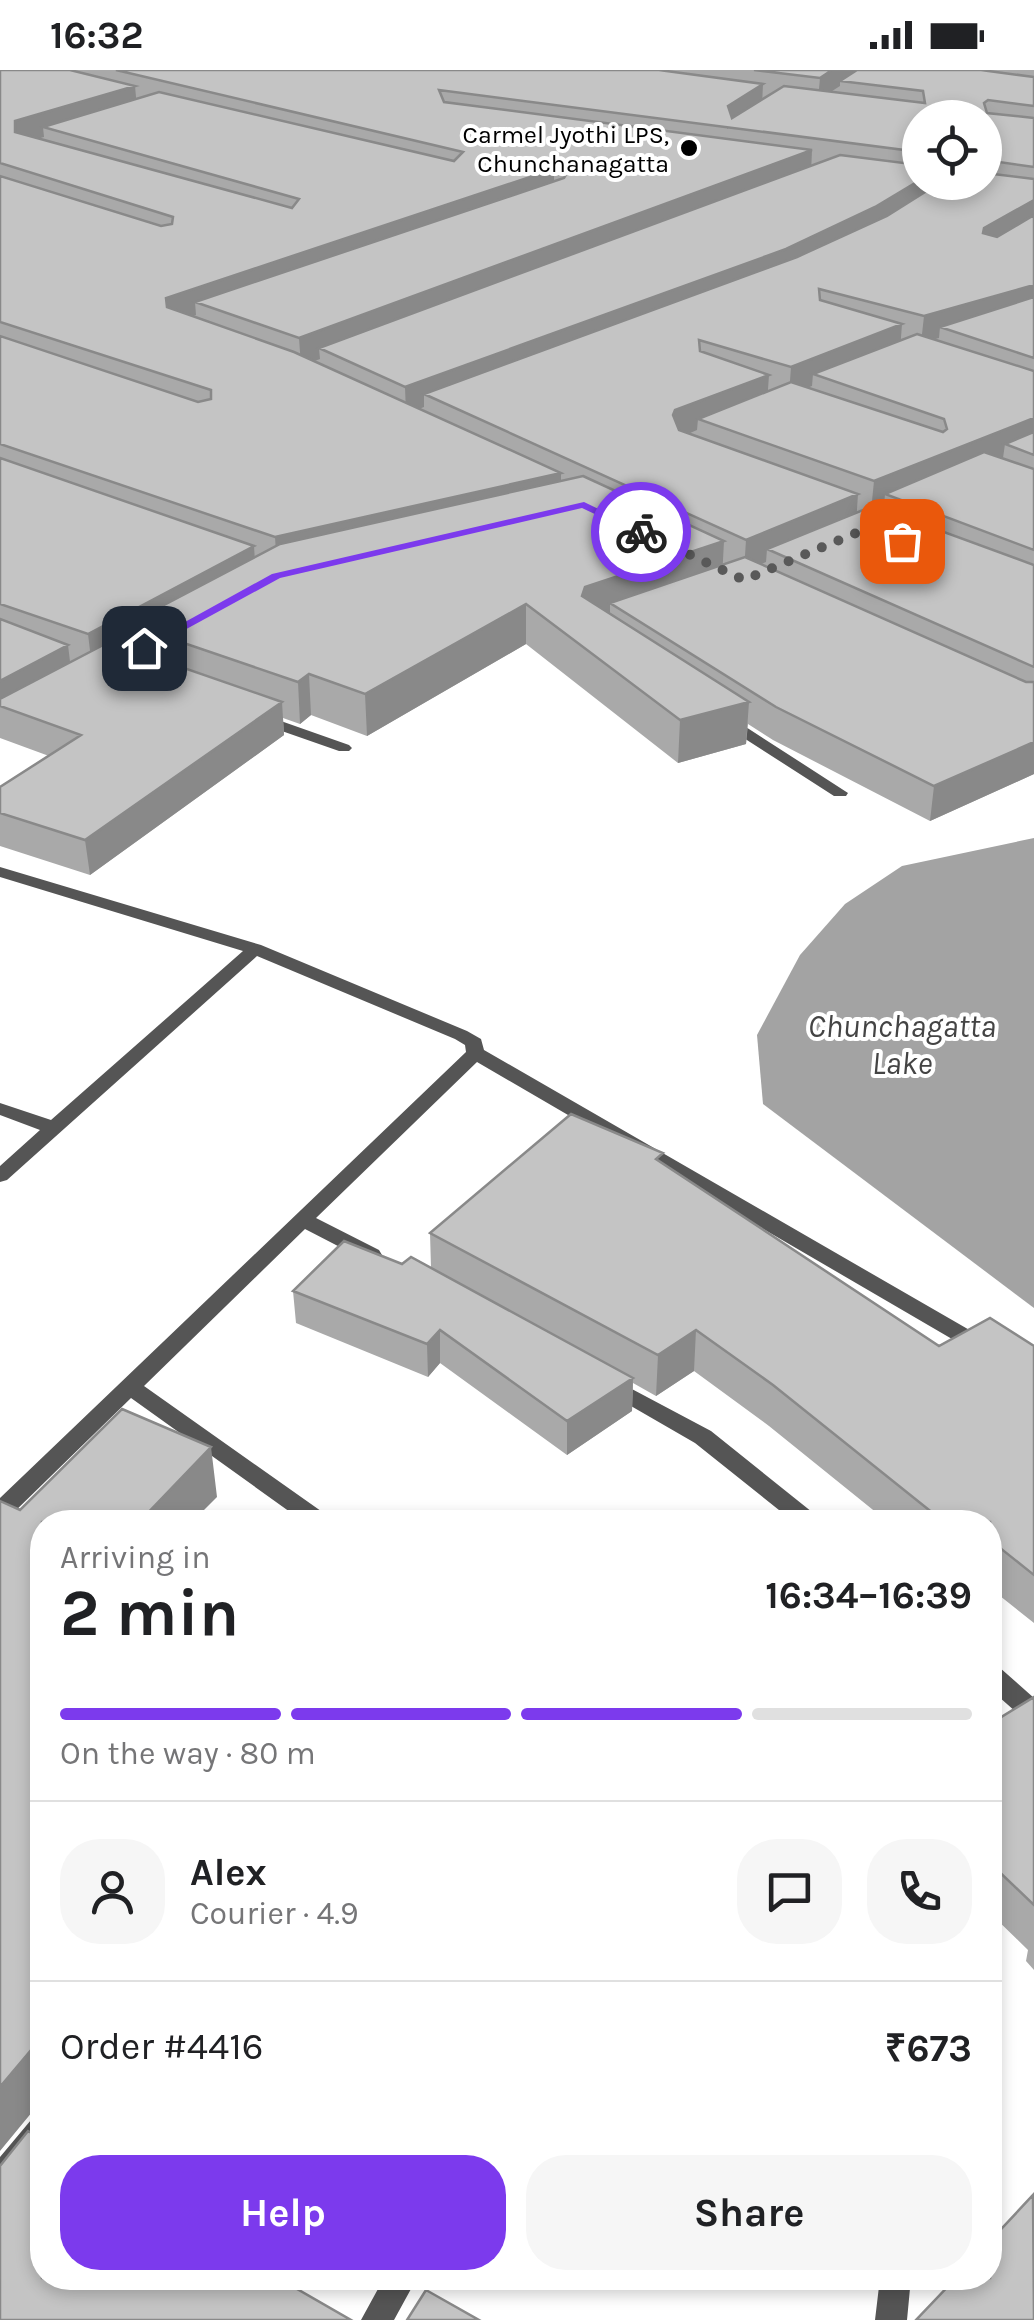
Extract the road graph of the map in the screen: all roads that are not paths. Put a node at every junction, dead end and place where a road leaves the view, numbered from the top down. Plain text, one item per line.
1 (707, 708) edge
2 (236, 710) edge
3 (344, 748) dead end
4 (840, 793) dead end
5 (0, 872) edge
6 (255, 949) junction
7 (475, 1053) junction
8 (0, 1110) edge
9 (54, 1128) junction
10 (0, 1176) edge
11 (302, 1219) junction
12 (385, 1262) edge
13 (1000, 1358) edge
14 (585, 1370) edge
15 (130, 1387) junction
16 (303, 1510) edge
17 (793, 1510) edge
18 (0, 1512) edge
19 (1002, 1685) edge
20 (1034, 1713) edge
21 (30, 2144) edge
22 (0, 2180) edge
23 (395, 2290) edge
24 (895, 2290) edge
25 (376, 2320) edge
26 (891, 2320) edge

1 - 4 street
2 - 3 street
5 - 6 street
6 - 7 street
6 - 9 street
7 - 11 street
7 - 13 street
8 - 9 street
9 - 10 street
11 - 12 street
11 - 15 street
14 - 17 street
15 - 16 street
15 - 18 street
19 - 20 street
21 - 22 street
23 - 25 street
24 - 26 street

